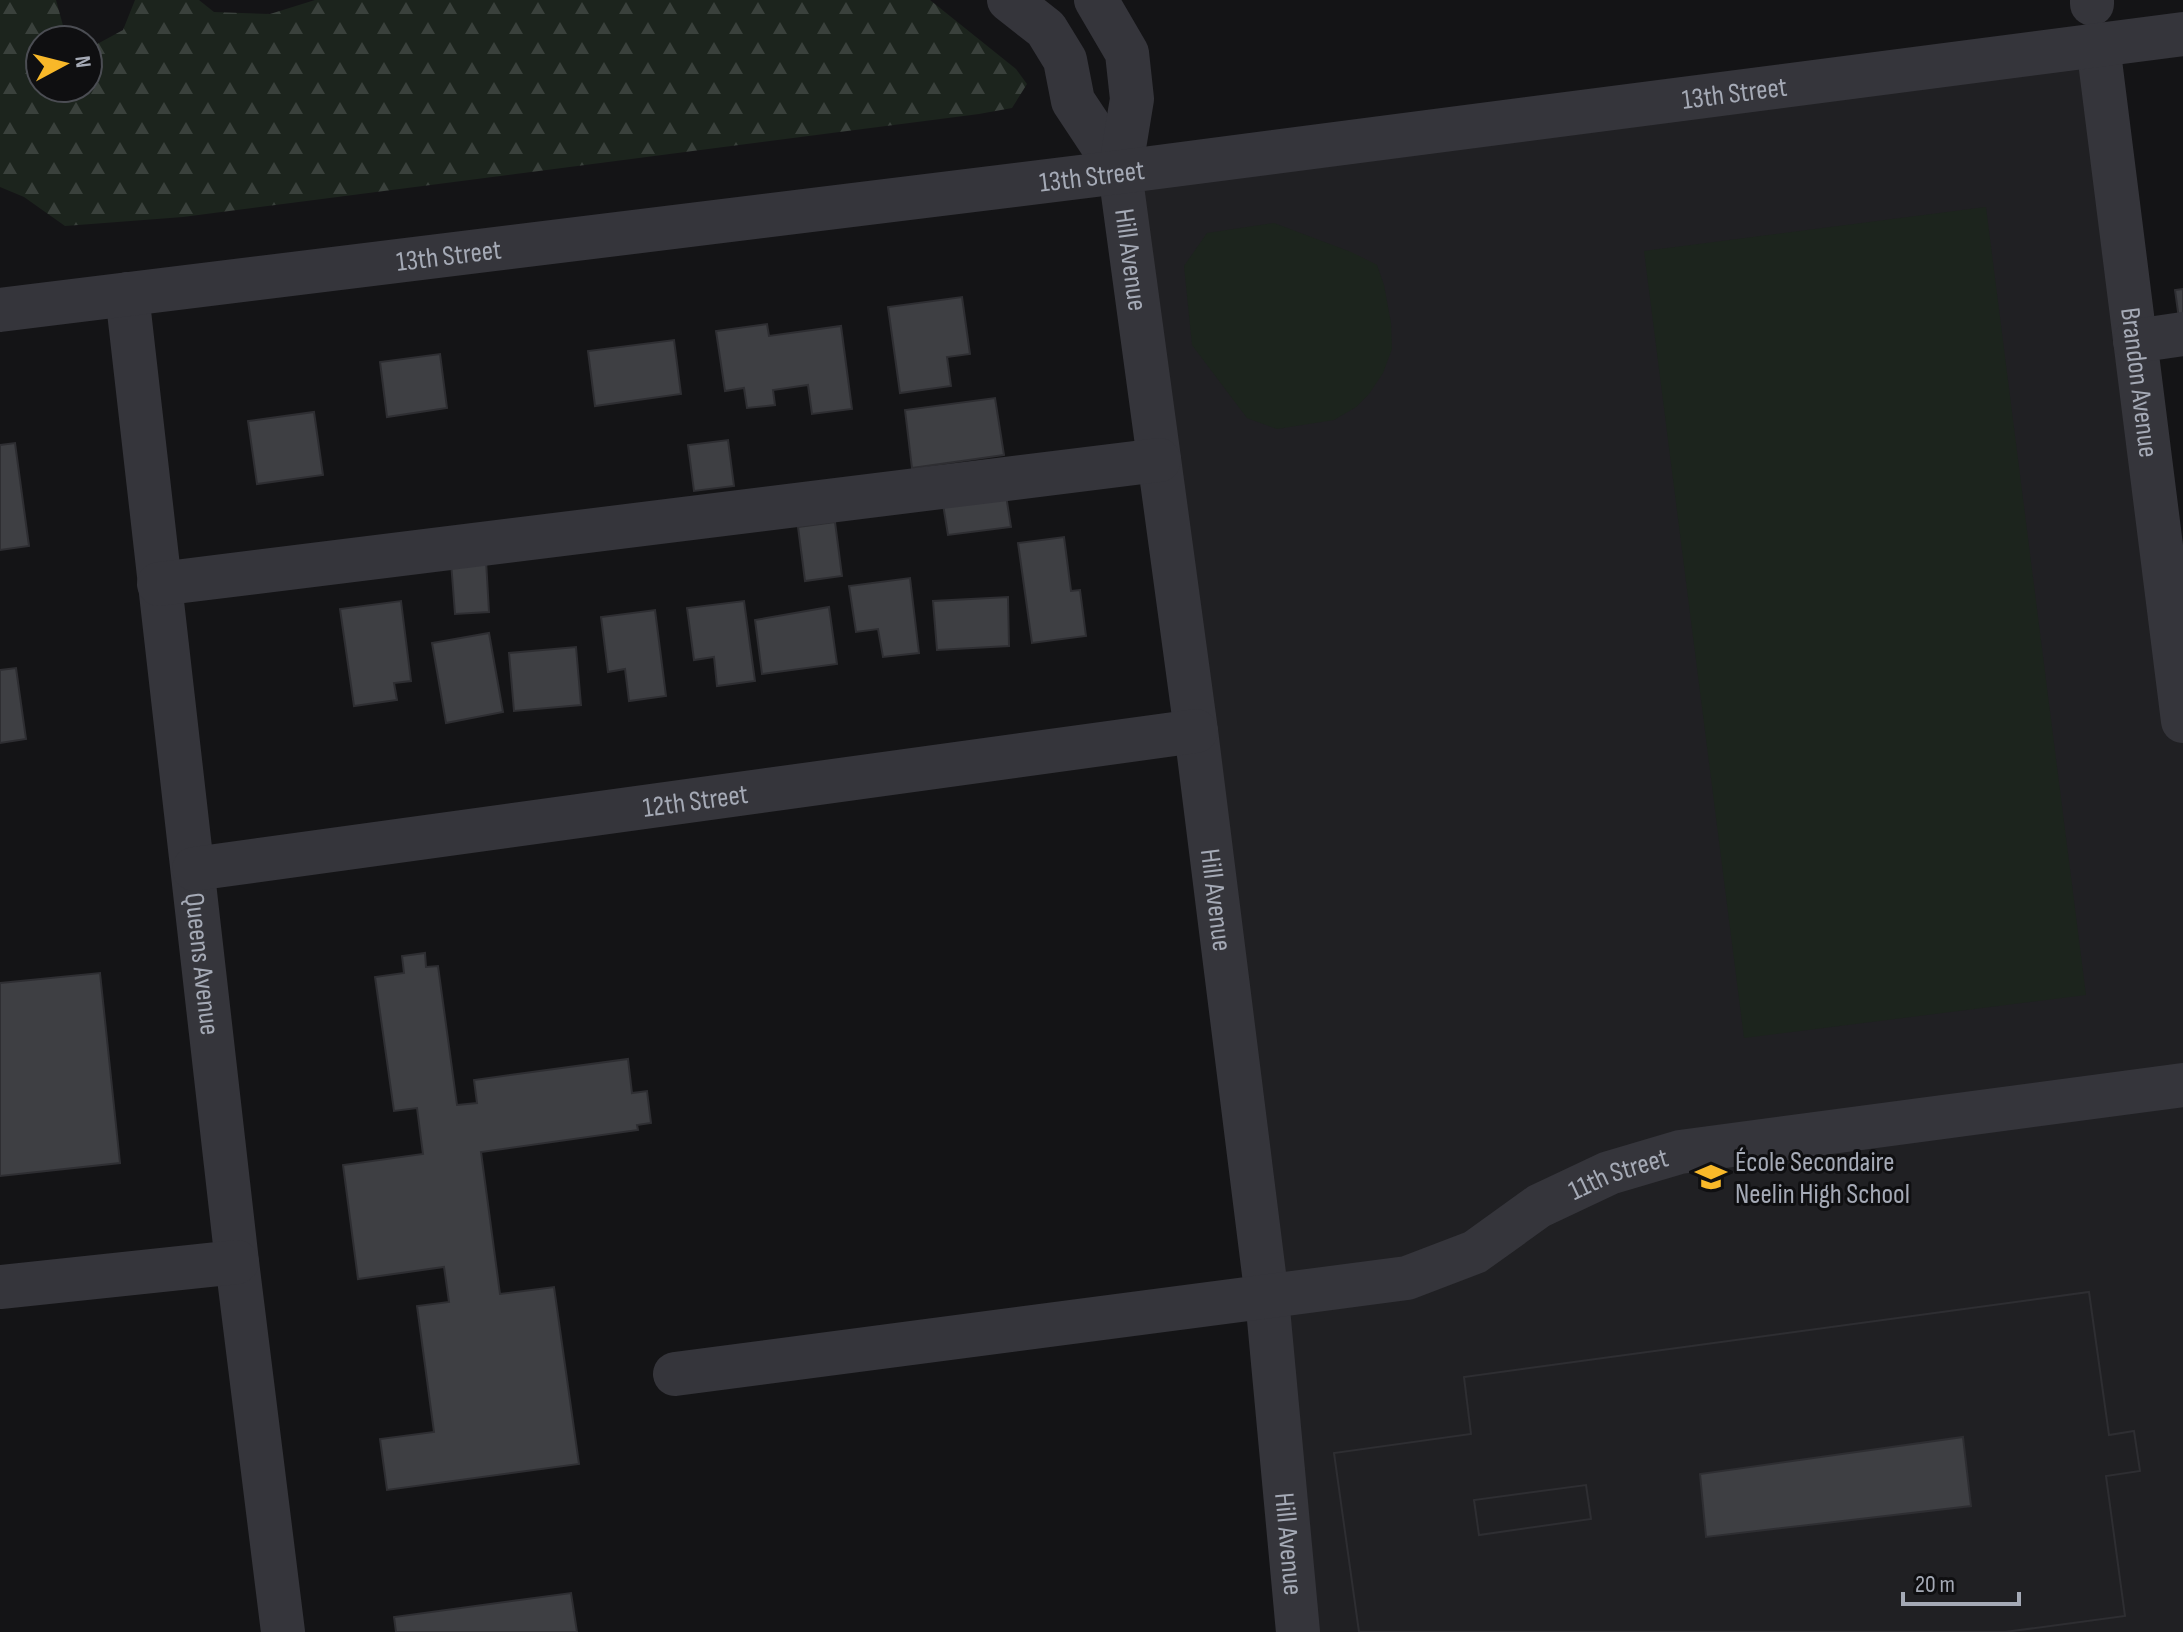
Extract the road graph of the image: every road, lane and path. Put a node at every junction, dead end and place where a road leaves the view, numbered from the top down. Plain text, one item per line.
1 (1009, 0) edge
2 (1096, 0) edge
3 (2094, 16) edge
4 (2183, 34) edge
5 (1120, 172) junction
6 (127, 294) junction
7 (0, 310) edge
8 (2183, 334) edge
9 (2135, 341) junction
10 (1159, 460) junction
11 (159, 584) junction
12 (2177, 627) edge
13 (2183, 721) edge
14 (1196, 731) junction
15 (194, 869) junction
16 (2183, 1085) edge
17 (237, 1262) junction
18 (0, 1287) edge
19 (1267, 1298) junction
20 (675, 1374) dead end
21 (283, 1632) edge
22 (1298, 1632) edge

1 - 5 street
2 - 5 street
3 - 4 street, 13th Street
3 - 5 street, 13th Street
3 - 9 street, Brandon Avenue
5 - 6 street, 13th Street
5 - 10 street, Hill Avenue
6 - 7 street, 13th Street
6 - 11 street, Queens Avenue
8 - 9 street
9 - 12 street, Brandon Avenue
10 - 11 street
10 - 14 street, Hill Avenue
11 - 15 street, Queens Avenue
12 - 13 street, Brandon Avenue
14 - 15 street, 12th Street
14 - 19 street, Hill Avenue
15 - 17 street, Queens Avenue
16 - 19 street, 11th Street
17 - 18 street
17 - 21 street, Queens Avenue
19 - 20 street, 11th Street
19 - 22 street, Hill Avenue

